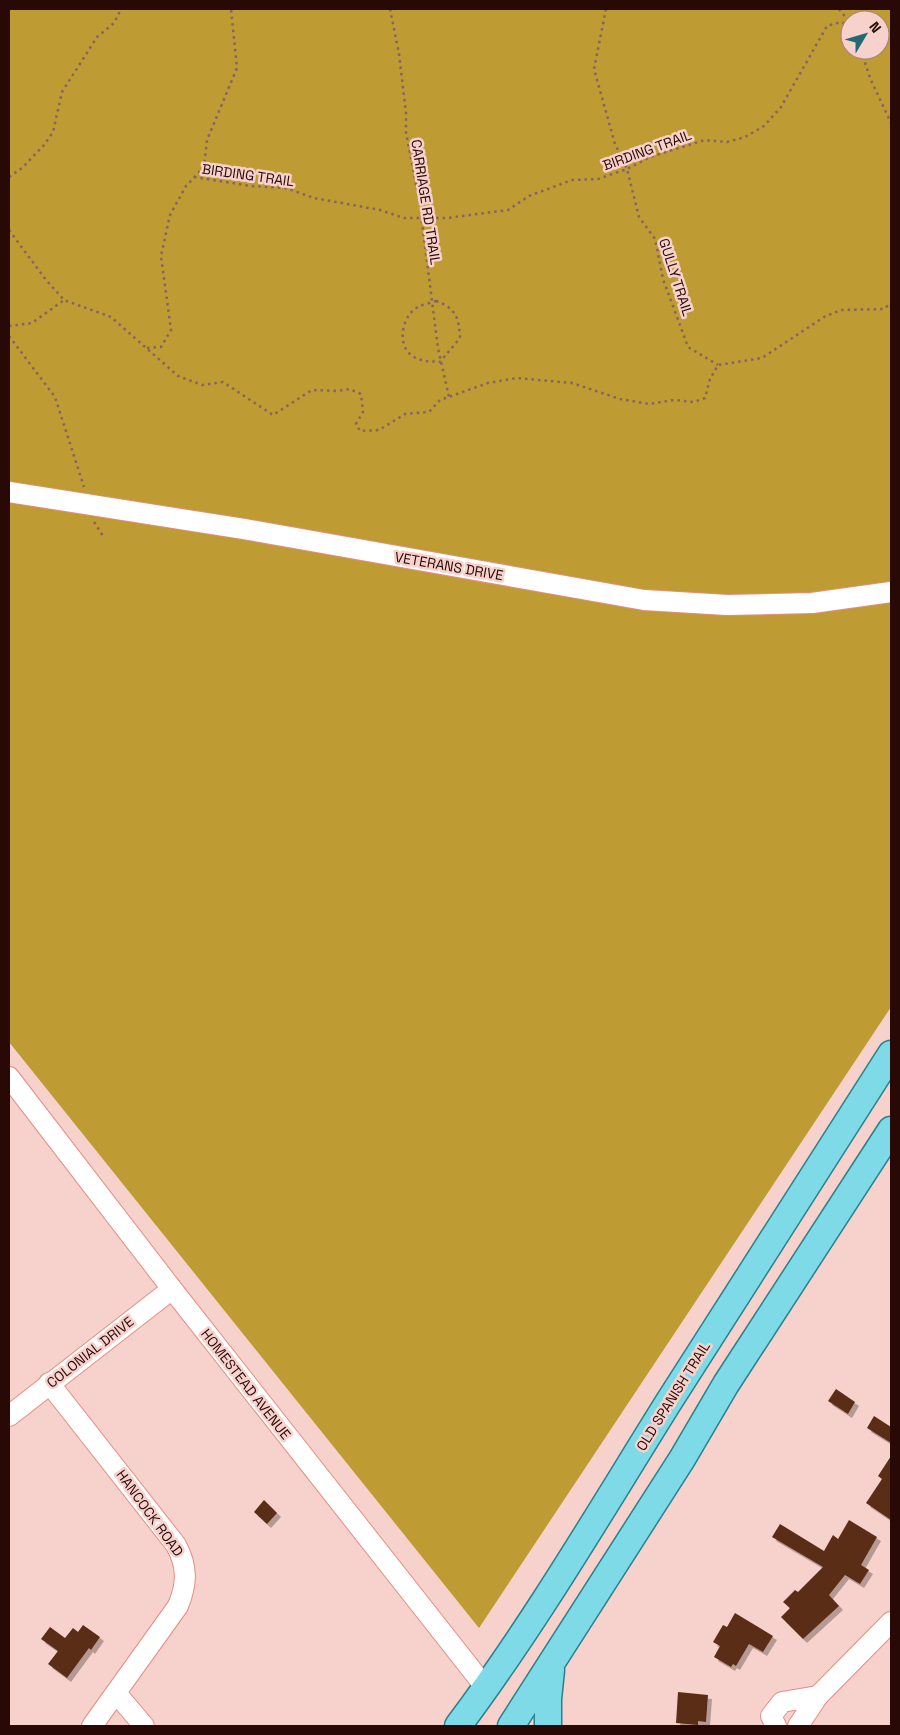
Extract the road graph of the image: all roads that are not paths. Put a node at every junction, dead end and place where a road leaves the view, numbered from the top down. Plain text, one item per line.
1 (9, 492) edge
2 (891, 592) edge
3 (889, 1063) edge
4 (9, 1078) edge
5 (891, 1130) edge
6 (172, 1289) junction
7 (49, 1383) junction
8 (9, 1416) edge
9 (891, 1622) edge
10 (552, 1665) junction
11 (486, 1688) junction
12 (116, 1693) junction
13 (818, 1696) junction
14 (514, 1725) edge
15 (92, 1726) edge
16 (144, 1726) edge
17 (458, 1726) edge
18 (548, 1726) edge
19 (776, 1726) edge
20 (798, 1726) edge

1 - 2 street, VETERANS DRIVE
3 - 11 main road, OLD SPANISH TRAIL
4 - 6 street, HOMESTEAD AVENUE
5 - 10 main road
6 - 7 street, COLONIAL DRIVE
6 - 11 street, HOMESTEAD AVENUE
7 - 8 street, COLONIAL DRIVE
7 - 12 street, HANCOCK ROAD
9 - 13 street
10 - 14 main road
10 - 18 main road
11 - 14 main road
11 - 17 main road, OLD SPANISH TRAIL
12 - 15 street, HANCOCK ROAD
12 - 16 street
13 - 19 street
13 - 20 street

